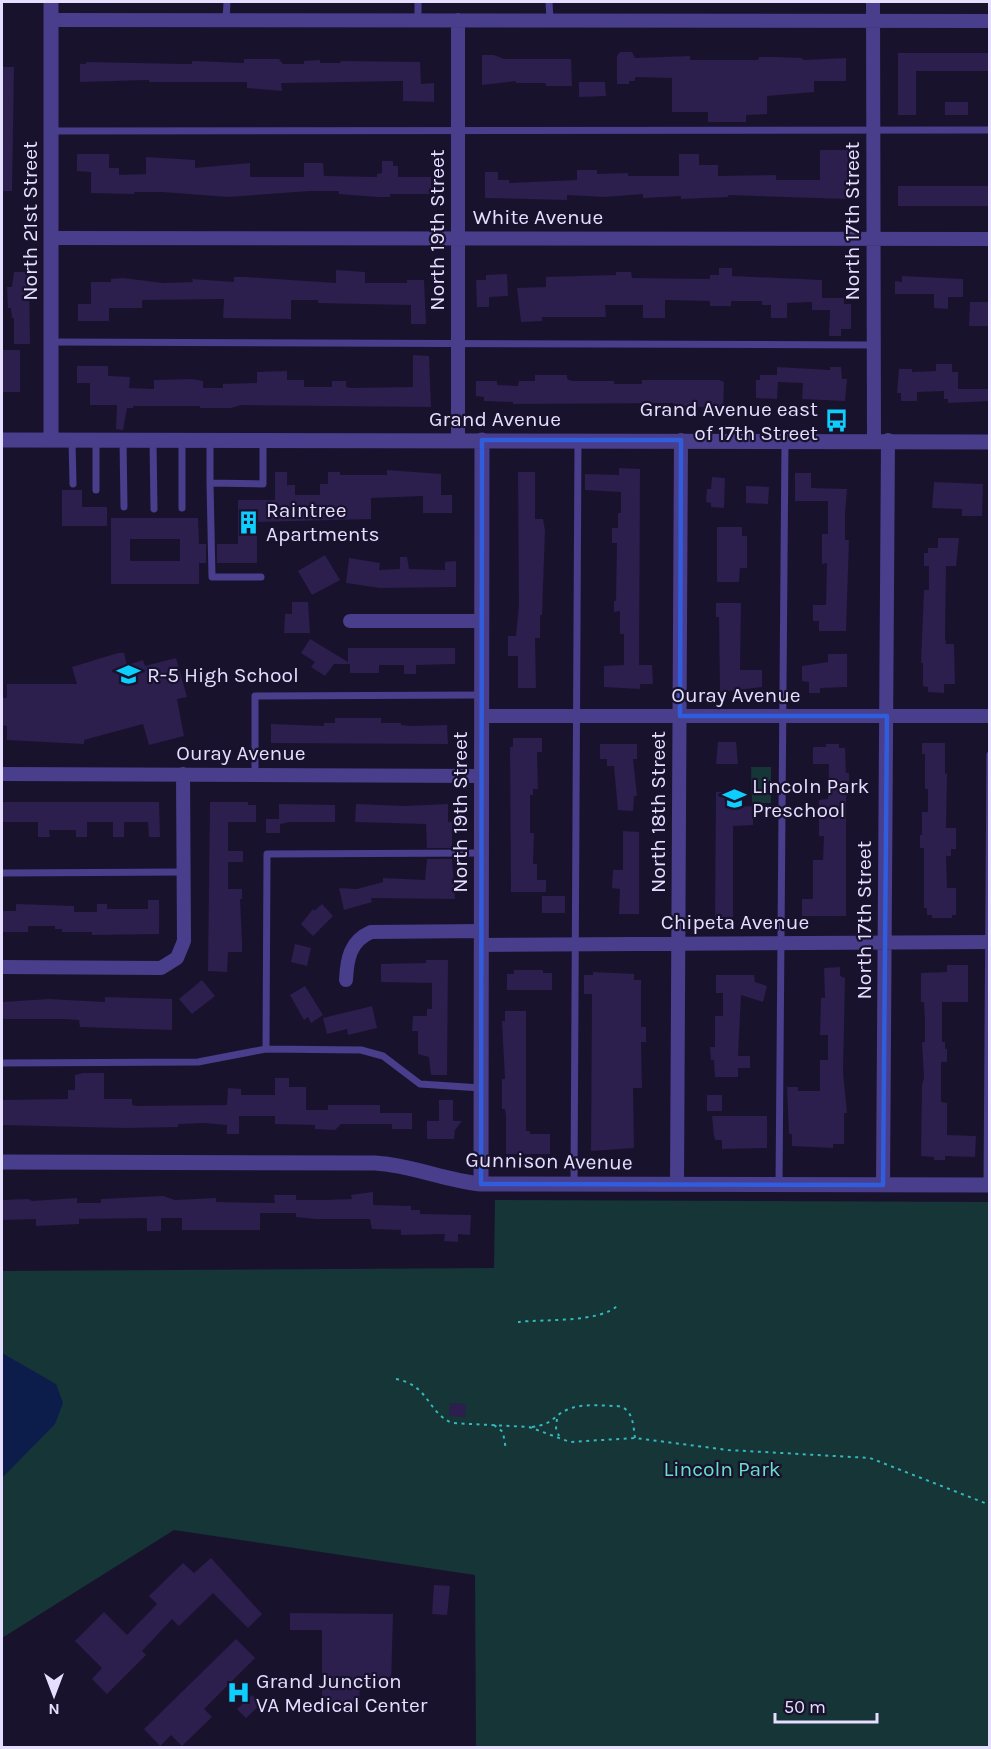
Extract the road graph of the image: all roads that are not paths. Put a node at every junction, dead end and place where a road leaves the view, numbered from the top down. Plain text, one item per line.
1 (51, 2) edge
2 (226, 2) edge
3 (418, 2) edge
4 (549, 2) edge
5 (873, 2) edge
6 (51, 20) junction
7 (226, 20) junction
8 (418, 20) junction
9 (458, 20) junction
10 (550, 20) junction
11 (873, 21) junction
12 (990, 21) edge
13 (458, 129) junction
14 (873, 130) junction
15 (990, 130) edge
16 (51, 131) junction
17 (51, 238) junction
18 (458, 238) junction
19 (873, 238) junction
20 (990, 239) edge
21 (51, 342) junction
22 (458, 345) junction
23 (873, 345) junction
24 (2, 440) edge
25 (51, 440) junction
26 (72, 440) junction
27 (96, 440) junction
28 (123, 440) junction
29 (153, 440) junction
30 (182, 440) junction
31 (210, 440) junction
32 (263, 440) junction
33 (458, 440) junction
34 (482, 440) junction
35 (578, 440) junction
36 (681, 440) junction
37 (785, 440) junction
38 (881, 440) junction
39 (990, 442) edge
40 (210, 483) junction
41 (73, 484) dead end
42 (96, 489) dead end
43 (124, 507) dead end
44 (182, 508) dead end
45 (154, 509) dead end
46 (261, 577) dead end
47 (350, 621) dead end
48 (482, 621) junction
49 (482, 695) junction
50 (482, 716) junction
51 (576, 716) junction
52 (680, 716) junction
53 (784, 716) junction
54 (887, 716) junction
55 (990, 716) edge
56 (990, 755) edge
57 (2, 774) edge
58 (183, 774) junction
59 (255, 774) junction
60 (481, 776) junction
61 (481, 853) junction
62 (184, 872) junction
63 (2, 873) edge
64 (481, 938) junction
65 (783, 942) junction
66 (885, 942) junction
67 (989, 942) edge
68 (679, 943) junction
69 (576, 944) junction
70 (2, 967) edge
71 (346, 981) dead end
72 (266, 1049) junction
73 (2, 1063) edge
74 (481, 1088) junction
75 (2, 1162) edge
76 (481, 1184) junction
77 (574, 1184) junction
78 (677, 1184) junction
79 (779, 1185) junction
80 (883, 1185) junction
81 (988, 1185) edge

1 - 6 street, North 21st Street
2 - 7 lane
3 - 8 lane
4 - 10 lane
5 - 11 street, North 17th Street
6 - 7 street
6 - 16 street, North 21st Street
7 - 8 street
8 - 9 street
9 - 10 street
9 - 13 street, North 19th Street
10 - 11 street
11 - 12 street
11 - 14 street, North 17th Street
13 - 14 lane
13 - 16 lane
13 - 18 street, North 19th Street
14 - 15 lane
14 - 19 street, North 17th Street
16 - 17 street, North 21st Street
17 - 18 street, White Avenue
17 - 21 street, North 21st Street
18 - 19 street, White Avenue
18 - 22 street, North 19th Street
19 - 20 street, White Avenue
19 - 23 street, North 17th Street
21 - 22 lane
21 - 25 street, North 21st Street
22 - 23 lane
22 - 33 street, North 19th Street
23 - 38 street, North 17th Street
24 - 25 street, Grand Avenue
25 - 26 street, Grand Avenue
26 - 27 street, Grand Avenue
26 - 41 lane
27 - 28 street, Grand Avenue
27 - 42 lane
28 - 29 street, Grand Avenue
28 - 43 lane
29 - 30 street, Grand Avenue
29 - 45 lane
30 - 31 street, Grand Avenue
30 - 44 lane
31 - 32 street, Grand Avenue
31 - 40 lane
32 - 33 street, Grand Avenue
32 - 40 lane
33 - 34 street, Grand Avenue
34 - 35 street, Grand Avenue
34 - 48 street, North 19th Street
35 - 36 street, Grand Avenue
35 - 51 lane
36 - 37 street, Grand Avenue
36 - 52 street, North 18th Street
37 - 38 street, Grand Avenue
37 - 53 lane
38 - 39 street, Grand Avenue
38 - 54 street, North 17th Street
40 - 46 lane
47 - 48 street
48 - 49 street, North 19th Street
49 - 50 street, North 19th Street
49 - 59 lane
50 - 51 street, Ouray Avenue
50 - 60 street, North 19th Street
51 - 52 street, Ouray Avenue
51 - 69 lane
52 - 53 street, Ouray Avenue
52 - 68 street, North 18th Street
53 - 54 street, Ouray Avenue
53 - 65 lane
54 - 55 street, Ouray Avenue
54 - 66 street, North 17th Street
56 - 67 lane
57 - 58 street, Ouray Avenue
58 - 59 street, Ouray Avenue
58 - 62 street
59 - 60 street, Ouray Avenue
60 - 61 street, North 19th Street
61 - 64 street, North 19th Street
61 - 72 lane
62 - 63 lane
62 - 70 street
64 - 69 street, Chipeta Avenue
64 - 71 street, Chipeta Avenue
64 - 74 street, North 19th Street
65 - 66 street, Chipeta Avenue
65 - 68 street, Chipeta Avenue
65 - 79 lane
66 - 67 street, Chipeta Avenue
66 - 80 street, North 17th Street
67 - 81 lane
68 - 69 street, Chipeta Avenue
68 - 78 street, North 18th Street
69 - 77 lane
72 - 73 lane
72 - 74 lane
74 - 76 street, North 19th Street
75 - 76 street, Gunnison Avenue
76 - 77 street, Gunnison Avenue
77 - 78 street, Gunnison Avenue
78 - 79 street, Gunnison Avenue
79 - 80 street, Gunnison Avenue
80 - 81 street, Gunnison Avenue

